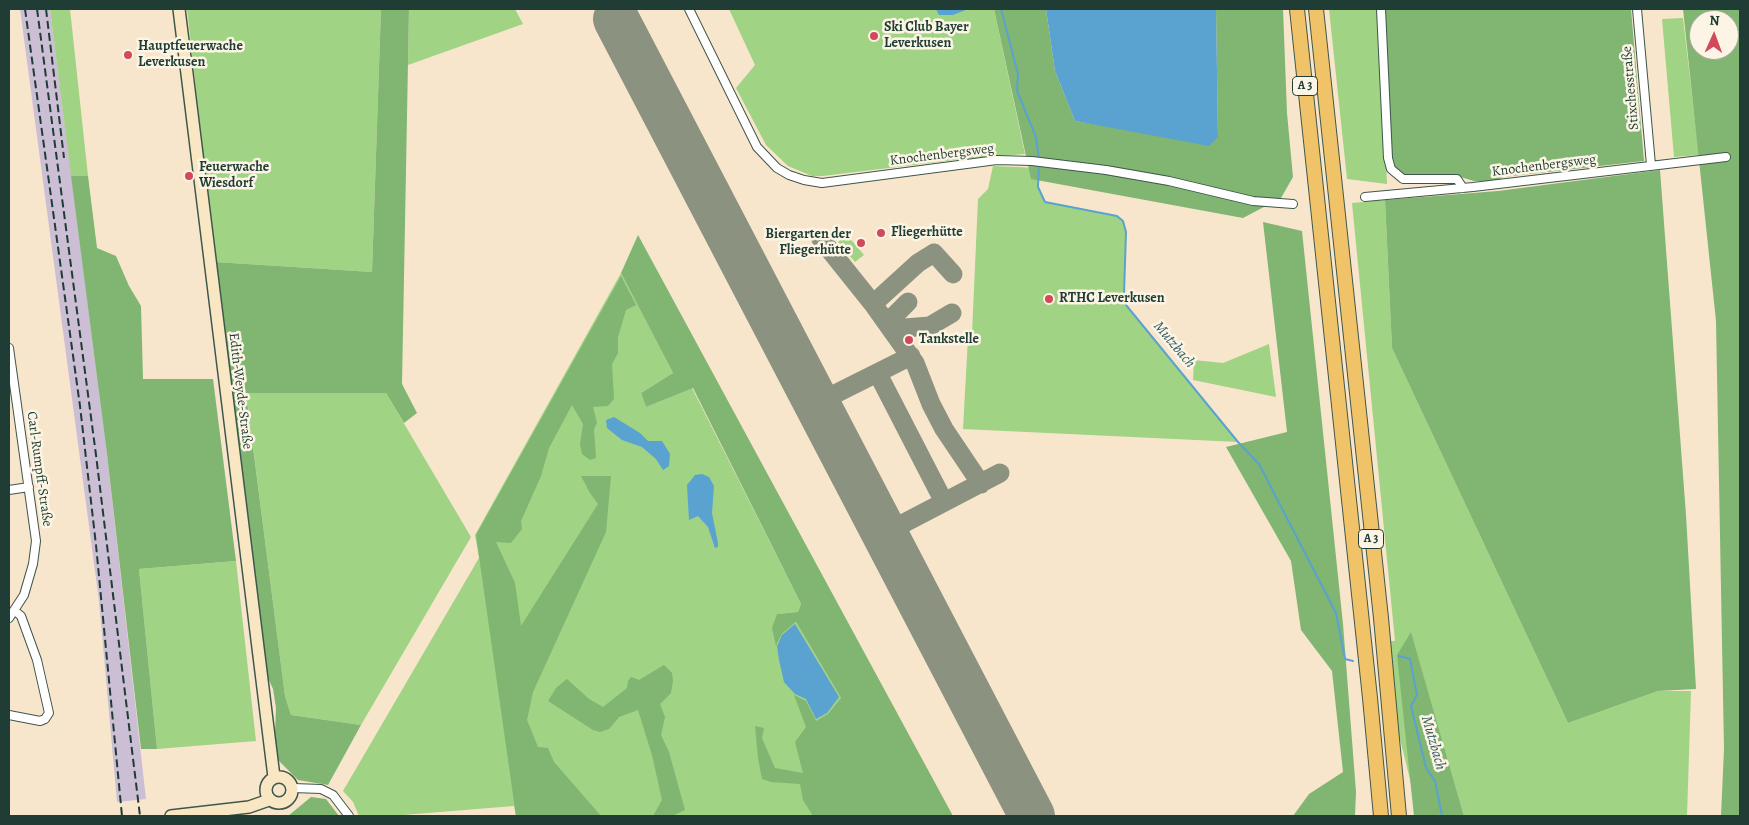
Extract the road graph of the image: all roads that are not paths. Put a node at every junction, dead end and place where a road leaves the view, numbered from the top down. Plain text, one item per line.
1 (179, 9) edge
2 (689, 9) edge
3 (1297, 9) edge
4 (1316, 9) edge
5 (1381, 9) edge
6 (1637, 9) edge
7 (1726, 157) dead end
8 (1651, 165) junction
9 (1463, 188) junction
10 (1365, 196) dead end
11 (1293, 204) dead end
12 (9, 348) edge
13 (11, 383) edge
14 (29, 487) junction
15 (9, 490) edge
16 (15, 611) junction
17 (9, 618) edge
18 (9, 715) edge
19 (274, 777) junction
20 (293, 788) junction
21 (269, 800) junction
22 (170, 816) edge
23 (349, 816) edge
24 (1381, 816) edge
25 (1399, 816) edge

1 - 19 street, Edith-Weyde-Straße
2 - 11 street, Knochenbergsweg
3 - 24 highway, A 3
4 - 25 highway, A 3
5 - 9 street
6 - 8 street, Stixchesstraße
7 - 8 street, Knochenbergsweg
8 - 9 street, Knochenbergsweg
9 - 10 street, Knochenbergsweg
12 - 13 street, Carl-Rumpff-Straße
13 - 14 street, Carl-Rumpff-Straße
14 - 15 street
14 - 16 street, Carl-Rumpff-Straße
16 - 17 street, Carl-Rumpff-Straße
16 - 18 street
19 - 20 street
19 - 21 street
20 - 21 street
20 - 23 street
21 - 22 street

